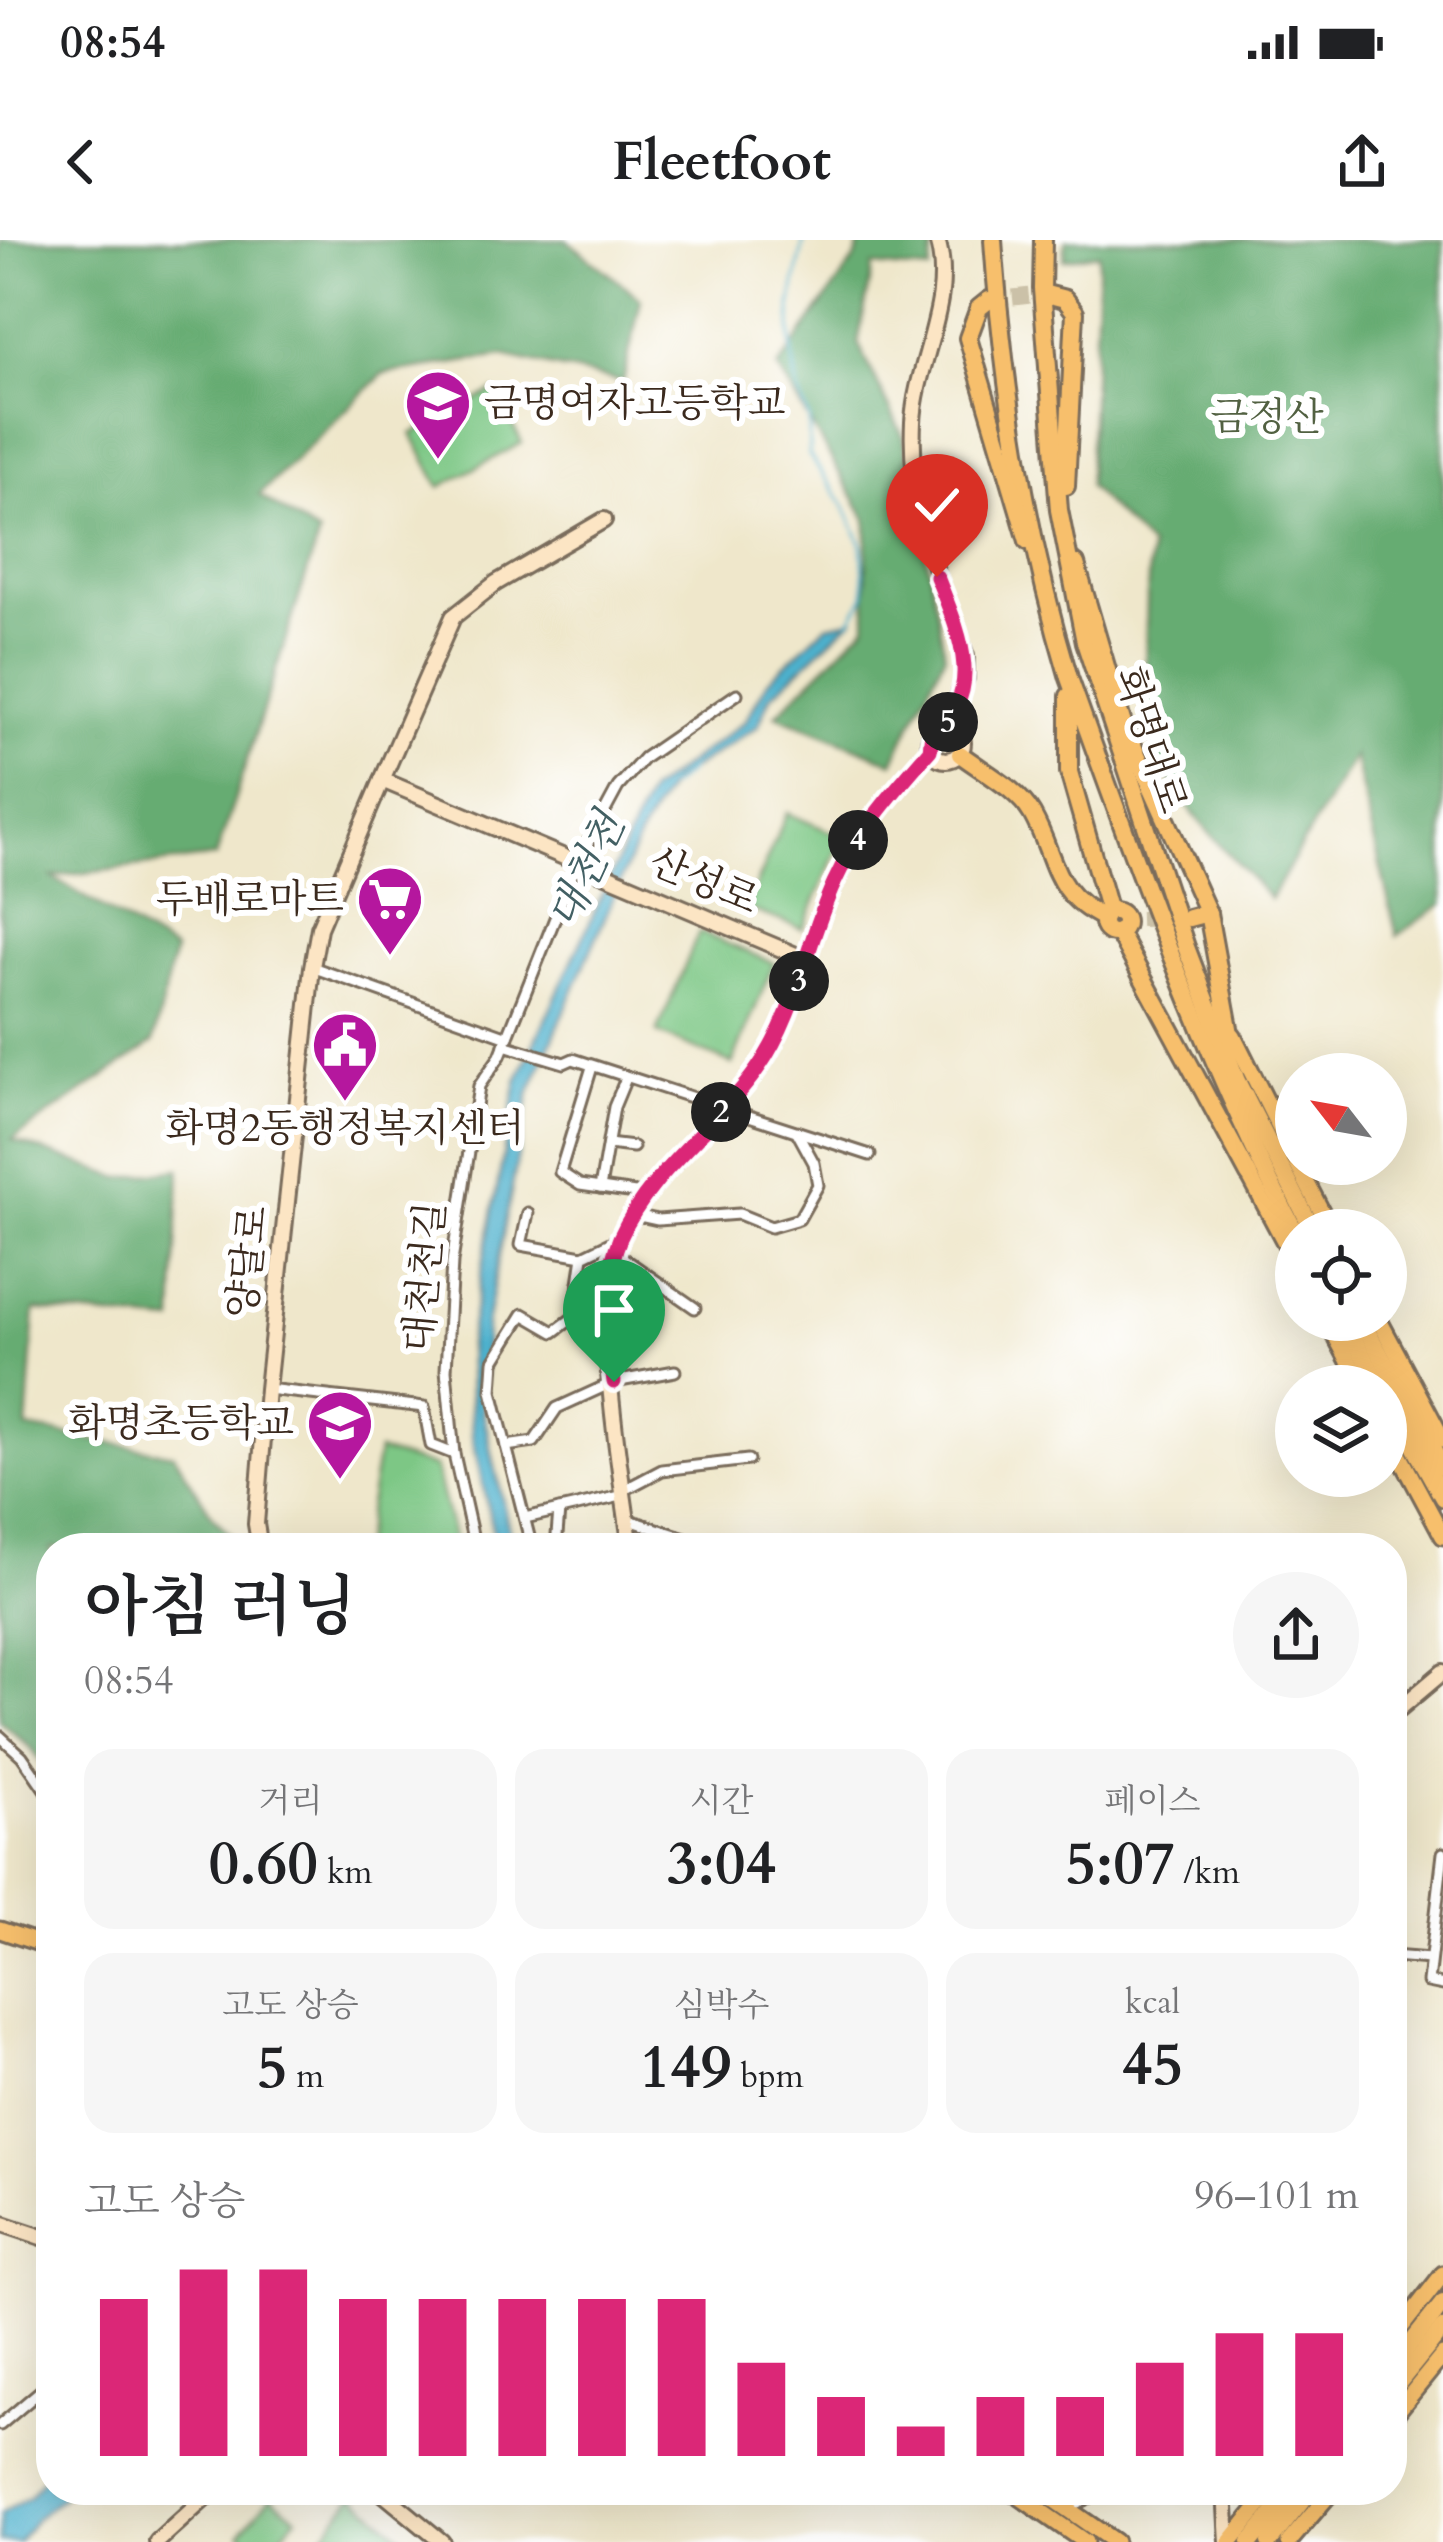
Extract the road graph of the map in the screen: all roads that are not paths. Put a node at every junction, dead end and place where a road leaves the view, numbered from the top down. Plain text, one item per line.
1 (937, 240) edge
2 (993, 240) edge
3 (1042, 244) edge
4 (1046, 294) dead end
5 (989, 301) dead end
6 (1059, 510) junction
7 (604, 520) dead end
8 (1064, 542) junction
9 (1041, 570) junction
10 (1069, 678) junction
11 (737, 694) dead end
12 (946, 726) junction
13 (930, 750) junction
14 (960, 754) junction
15 (382, 780) junction
16 (582, 865) junction
17 (1098, 879) junction
18 (1081, 904) junction
19 (1119, 920) junction
20 (806, 959) junction
21 (312, 967) junction
22 (1231, 1031) junction
23 (509, 1043) junction
24 (592, 1067) junction
25 (626, 1078) junction
26 (1237, 1081) junction
27 (724, 1109) junction
28 (1233, 1114) junction
29 (1275, 1118) edge
30 (797, 1132) junction
31 (608, 1144) junction
32 (633, 1147) dead end
33 (870, 1155) dead end
34 (1249, 1175) junction
35 (600, 1188) junction
36 (650, 1195) junction
37 (1283, 1209) edge
38 (1302, 1209) edge
39 (528, 1213) dead end
40 (635, 1215) junction
41 (1275, 1224) edge
42 (618, 1245) junction
43 (583, 1256) junction
44 (695, 1308) dead end
45 (574, 1317) junction
46 (609, 1328) junction
47 (1373, 1341) edge
48 (1390, 1341) edge
49 (675, 1371) dead end
50 (614, 1382) junction
51 (268, 1389) junction
52 (424, 1407) junction
53 (448, 1408) junction
54 (1407, 1434) edge
55 (1443, 1439) edge
56 (506, 1446) junction
57 (454, 1454) junction
58 (748, 1460) dead end
59 (1443, 1468) edge
60 (1407, 1469) edge
61 (624, 1492) junction
62 (1443, 1498) edge
63 (560, 1510) junction
64 (525, 1518) junction
65 (626, 1520) junction
66 (258, 1533) edge
67 (472, 1533) edge
68 (528, 1533) edge
69 (558, 1533) edge
70 (628, 1533) edge
71 (668, 1533) edge
72 (1443, 1536) edge
73 (1443, 1672) edge
74 (1407, 1702) edge
75 (0, 1736) edge
76 (36, 1776) edge
77 (1443, 1853) edge
78 (0, 1930) edge
79 (36, 1942) edge
80 (1407, 1957) edge
81 (1430, 1959) junction
82 (1443, 1985) edge
83 (0, 2223) edge
84 (36, 2235) edge
85 (1443, 2274) edge
86 (1443, 2302) edge
87 (1407, 2320) edge
88 (1438, 2326) edge
89 (1407, 2328) edge
90 (1407, 2354) edge
91 (1442, 2356) edge
92 (1407, 2370) edge
93 (36, 2395) edge
94 (1407, 2399) edge
95 (0, 2425) edge
96 (198, 2505) edge
97 (397, 2505) edge
98 (1031, 2505) edge
99 (1062, 2505) edge
100 (1073, 2505) edge
101 (1226, 2505) edge
102 (1260, 2505) edge
103 (1280, 2505) edge
104 (1299, 2505) edge
105 (1320, 2505) edge
106 (1067, 2508) junction
107 (157, 2542) edge
108 (442, 2542) edge
109 (1084, 2542) edge
110 (1115, 2542) edge
111 (1229, 2542) edge
112 (1250, 2542) edge
113 (1269, 2542) edge
114 (1289, 2542) edge

1 - 12 main road
2 - 9 highway, 화명대로
3 - 6 highway, 화명대로
4 - 6 highway
5 - 9 highway
6 - 8 highway, 화명대로
7 - 15 main road, 양달로
8 - 22 highway
8 - 26 highway, 화명대로
9 - 10 highway, 화명대로
10 - 17 highway
10 - 28 highway, 화명대로
11 - 16 street, 대천천길
12 - 13 main road
12 - 14 main road
13 - 14 main road
13 - 20 main road
14 - 18 highway
15 - 16 main road
15 - 21 main road, 양달로
16 - 20 main road, 산성로
16 - 23 street, 대천천길
17 - 18 highway
17 - 19 highway
18 - 19 highway
19 - 34 highway
20 - 27 main road
21 - 23 street
21 - 51 main road, 양달로
22 - 26 highway
22 - 29 main road
23 - 24 street
23 - 53 street, 대천천길
24 - 25 street
24 - 35 street
25 - 27 street
25 - 31 street
26 - 38 highway, 화명대로
27 - 30 street
27 - 36 main road
28 - 34 highway
28 - 37 highway
30 - 33 street
30 - 40 street
31 - 32 street
31 - 35 street
34 - 41 main road
35 - 36 street
36 - 40 main road
39 - 43 street
40 - 42 main road
42 - 43 street
42 - 44 street
42 - 46 main road
43 - 45 street
45 - 46 street
45 - 56 street
46 - 50 main road
47 - 59 highway
48 - 55 main road
49 - 50 street
50 - 56 street
50 - 61 main road
51 - 52 street, 대천천길
51 - 66 main road, 양달로
52 - 53 street
52 - 57 street, 대천천길
53 - 57 street, 대천천길
54 - 62 highway
56 - 64 street
57 - 67 street, 대천천길
58 - 61 street
60 - 72 main road
61 - 63 street
61 - 65 main road
63 - 64 street
63 - 69 street
64 - 68 street
65 - 70 main road
65 - 71 street
73 - 74 main road
75 - 76 street
77 - 81 street
78 - 79 main road
80 - 81 street
81 - 82 street
83 - 84 main road
85 - 87 main road
86 - 88 highway
86 - 89 main road
88 - 90 highway
88 - 92 highway
91 - 94 main road
93 - 95 street
96 - 107 main road
97 - 108 main road
98 - 109 main road
99 - 106 main road
100 - 106 street
101 - 111 main road
102 - 111 main road
103 - 112 highway
104 - 113 highway
105 - 114 main road
106 - 110 main road

